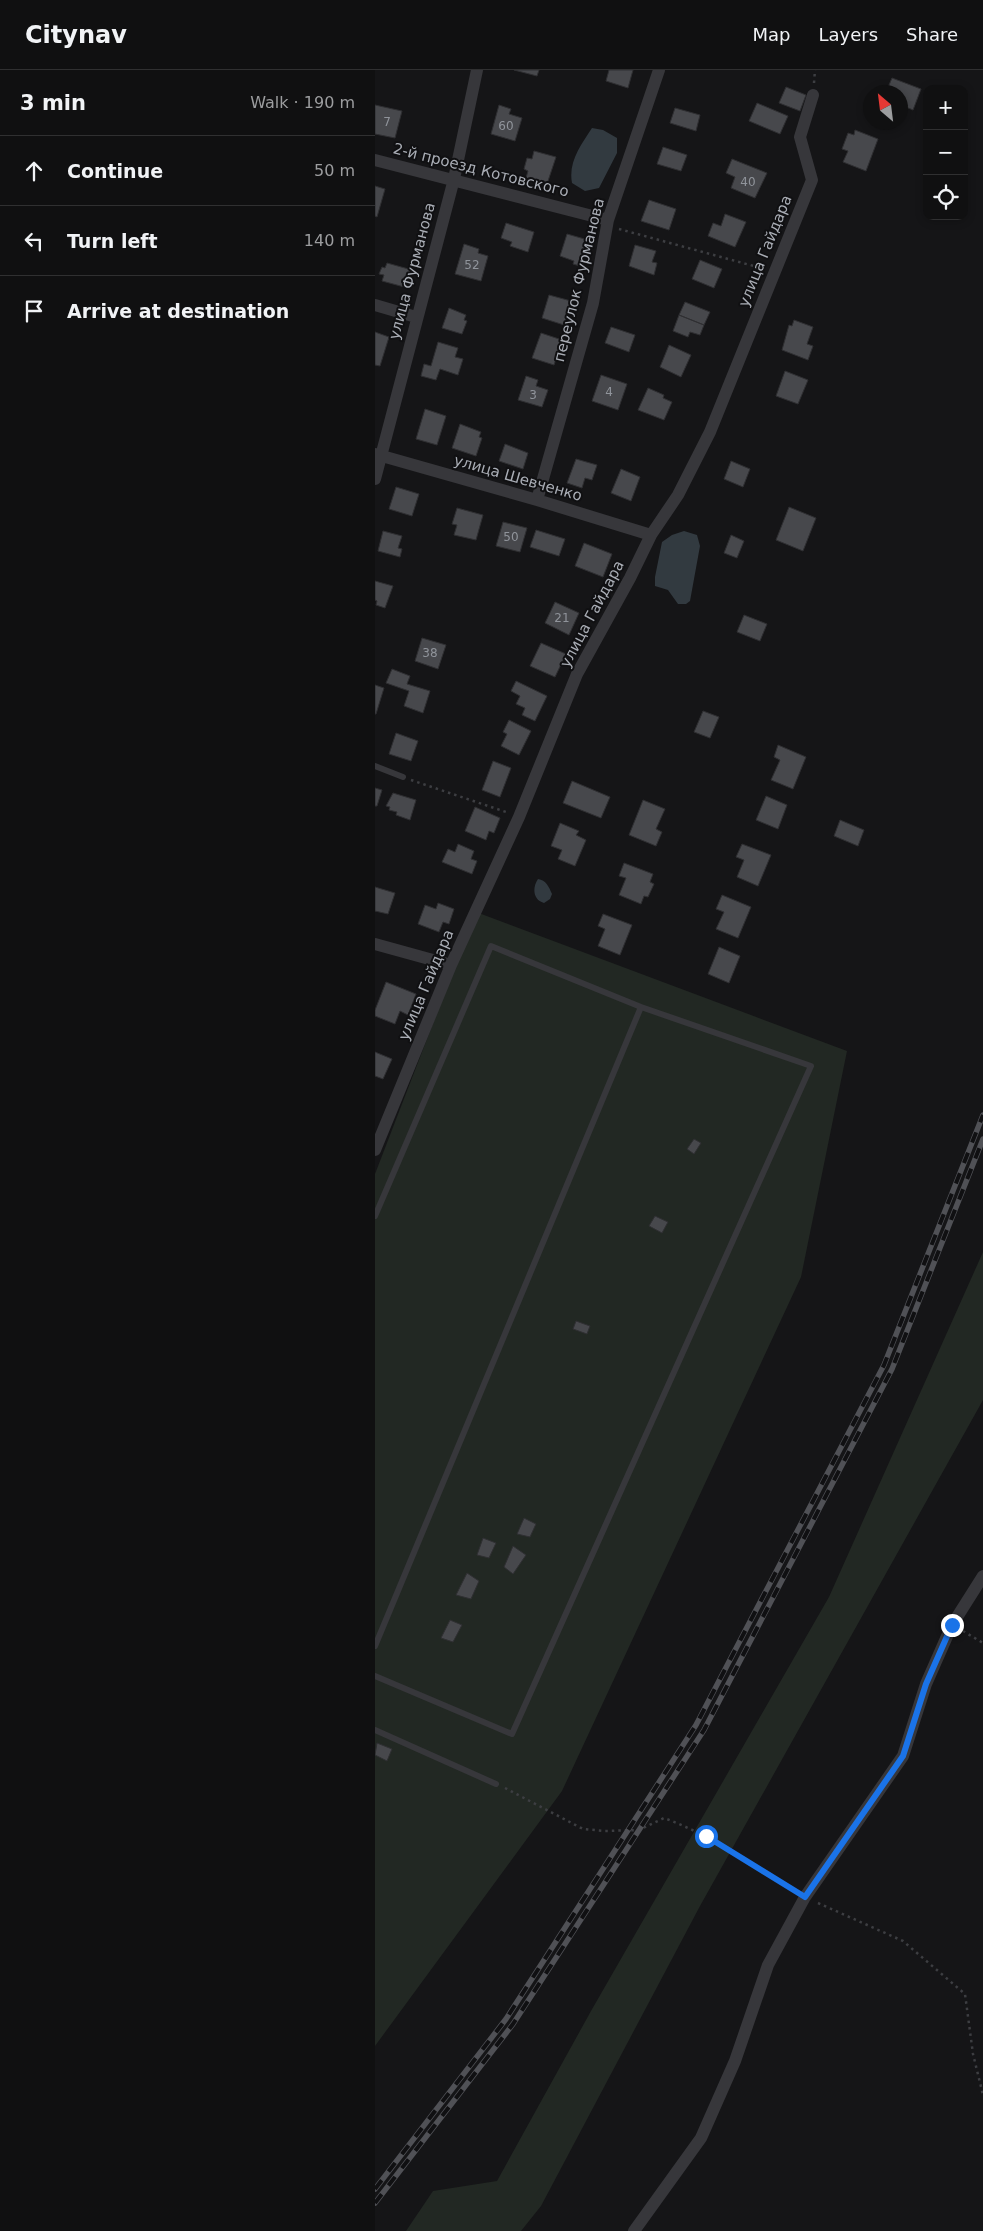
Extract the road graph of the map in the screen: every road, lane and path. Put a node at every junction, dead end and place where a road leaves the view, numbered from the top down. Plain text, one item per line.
1 (477, 70) edge
2 (659, 70) edge
3 (813, 95) dead end
4 (375, 160) edge
5 (453, 179) junction
6 (608, 223) junction
7 (773, 272) junction
8 (375, 305) edge
9 (416, 317) junction
10 (379, 455) edge
11 (375, 479) edge
12 (537, 500) junction
13 (651, 535) junction
14 (375, 766) edge
15 (403, 777) joint
16 (519, 817) junction
17 (375, 944) edge
18 (451, 965) junction
19 (641, 1007) junction
20 (375, 1150) edge
21 (375, 1216) edge
22 (983, 1576) edge
23 (952, 1625) junction
24 (983, 1643) edge
25 (375, 1646) edge
26 (375, 1676) edge
27 (375, 1730) edge
28 (496, 1784) joint
29 (805, 1897) junction
30 (983, 2095) edge
31 (634, 2231) edge

1 - 5 street, улица Фурманова
2 - 6 street, переулок Фурманова
3 - 7 street, улица Гайдара
4 - 5 street, 2-й проезд Котовского
5 - 6 street, 2-й проезд Котовского
5 - 9 street, улица Фурманова
6 - 7 path
6 - 12 street, переулок Фурманова
7 - 13 street, улица Гайдара
8 - 9 street
9 - 10 street, улица Фурманова
10 - 11 street, улица Фурманова
10 - 12 street, улица Шевченко
12 - 13 street, улица Шевченко
13 - 16 street, улица Гайдара
14 - 15 lane
15 - 16 path
16 - 18 street, улица Гайдара
17 - 18 street
18 - 20 street, улица Гайдара
19 - 21 lane
19 - 25 lane
19 - 26 lane
22 - 23 street
23 - 24 path
23 - 29 street
27 - 28 lane
28 - 29 path
29 - 30 path
29 - 31 street

